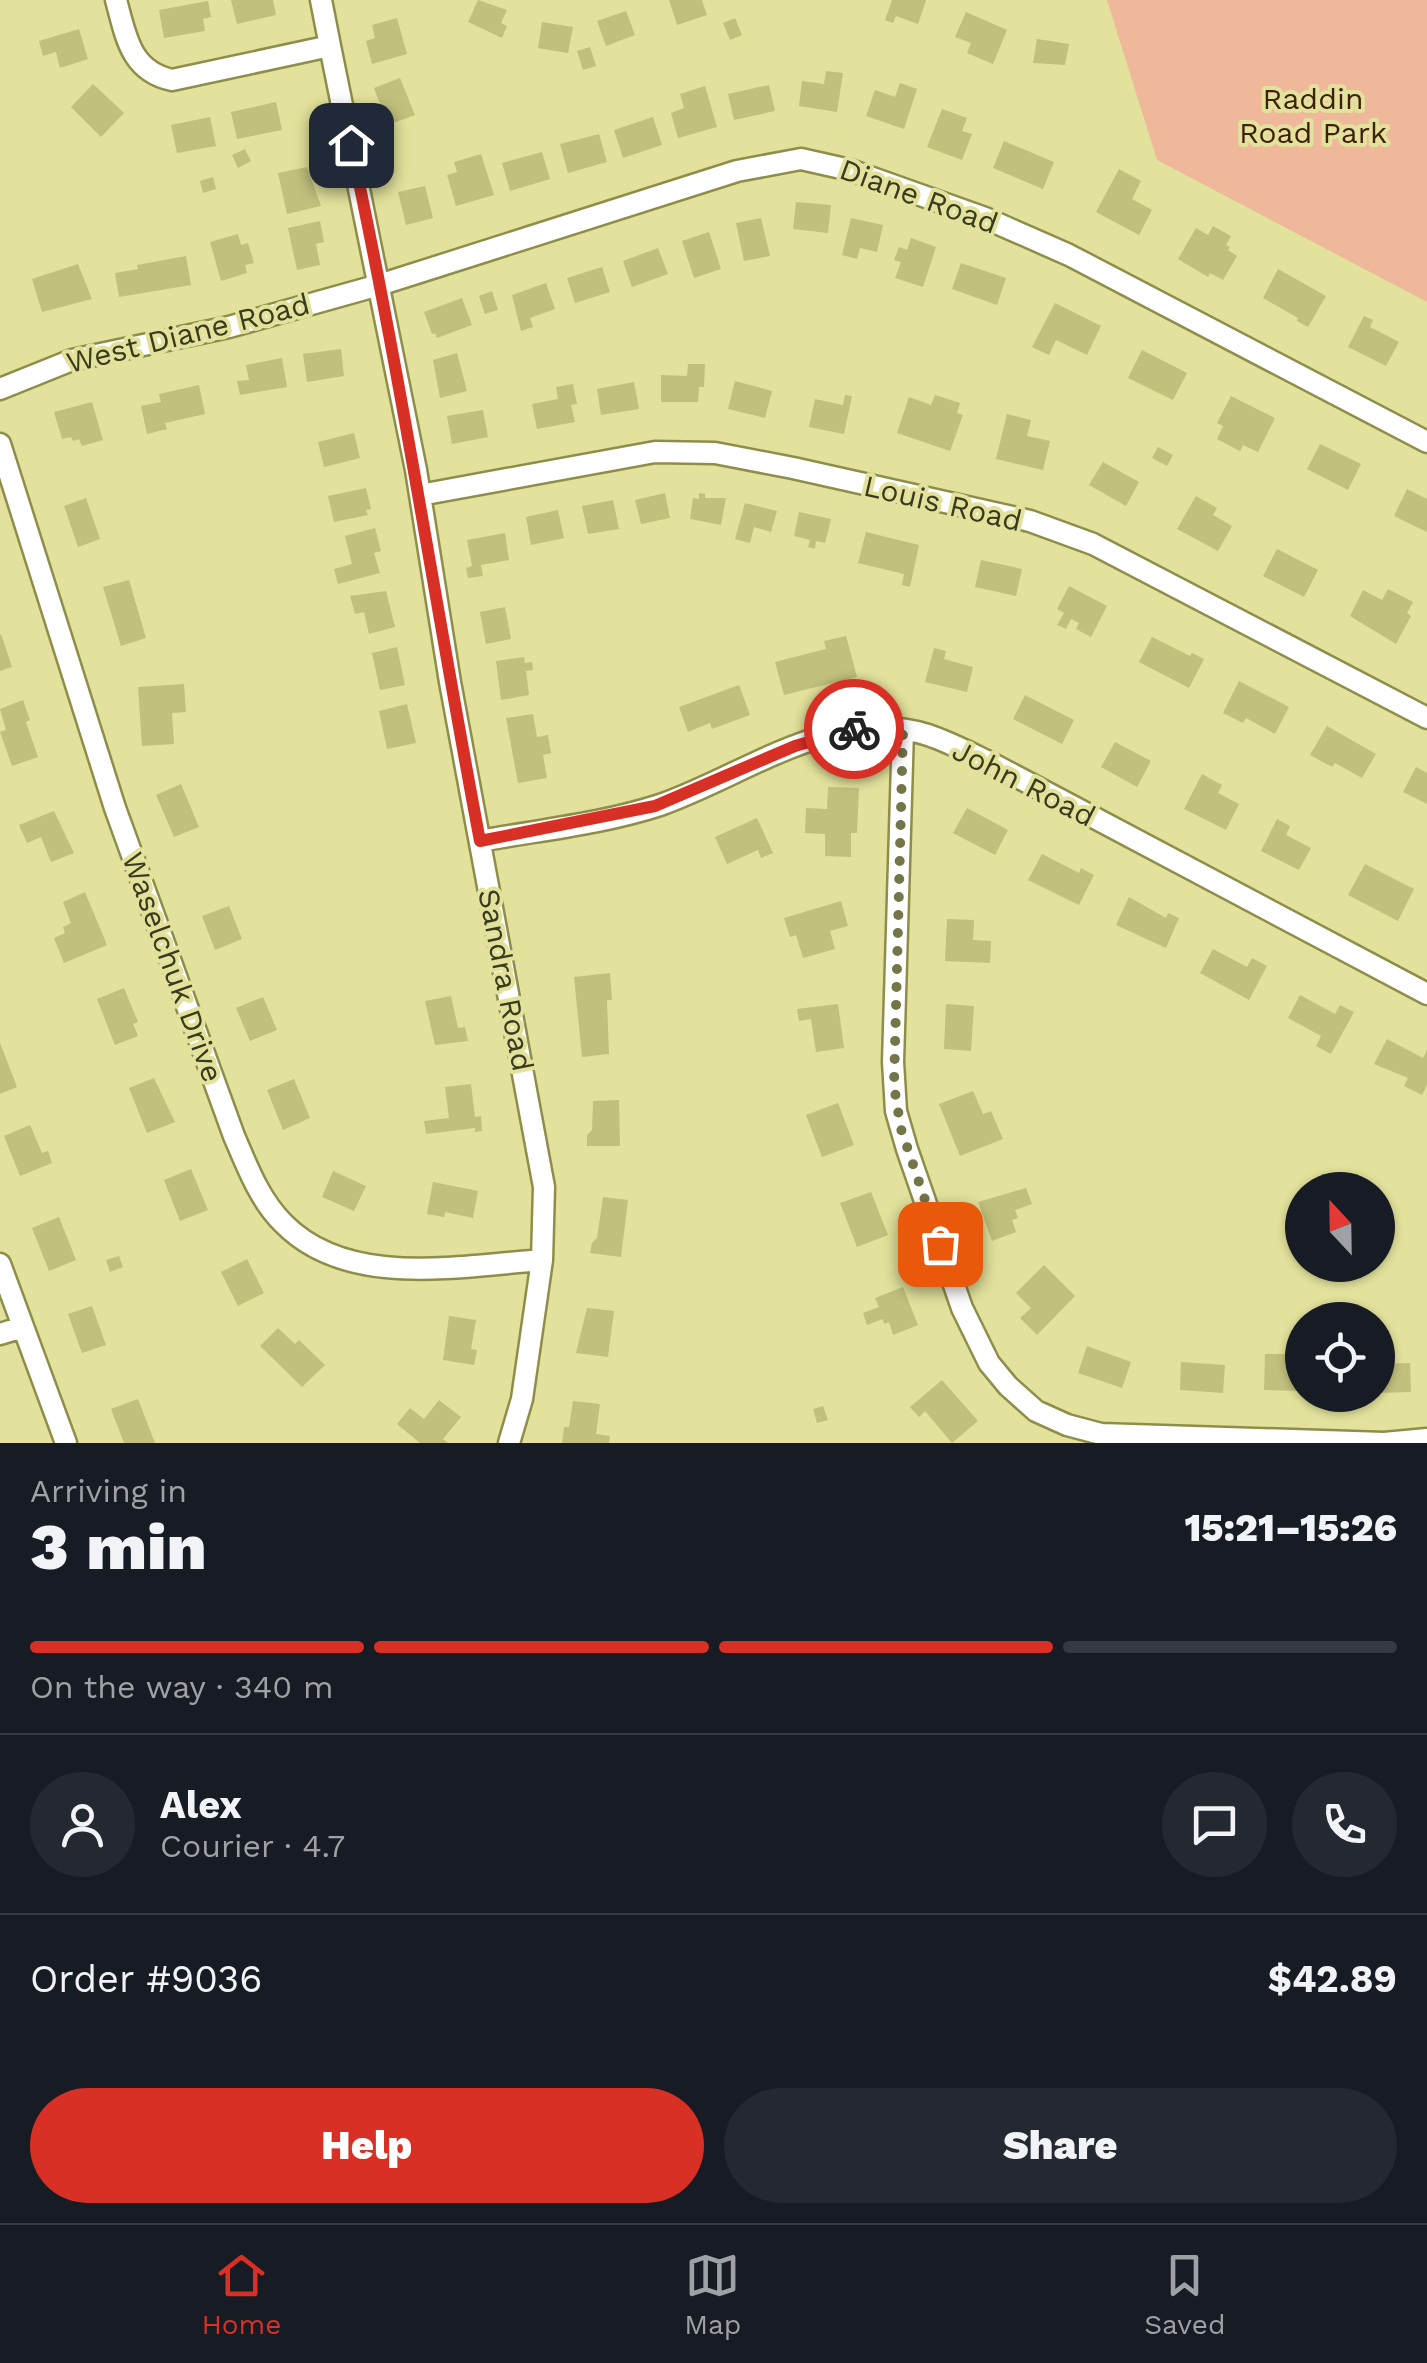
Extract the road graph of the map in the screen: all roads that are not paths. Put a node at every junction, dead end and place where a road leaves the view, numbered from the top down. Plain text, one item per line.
1 (116, 0) edge
2 (321, 0) edge
3 (330, 46) junction
4 (379, 285) junction
5 (0, 389) edge
6 (1427, 442) edge
7 (0, 444) edge
8 (420, 496) junction
9 (1427, 718) edge
10 (903, 730) junction
11 (480, 841) junction
12 (1427, 994) edge
13 (542, 1260) junction
14 (0, 1264) edge
15 (23, 1327) junction
16 (0, 1334) edge
17 (1427, 1439) edge
18 (66, 1443) edge
19 (509, 1443) edge

1 - 3 street
2 - 3 street, Sandra Road
3 - 4 street, Sandra Road
4 - 5 street, West Diane Road
4 - 6 street, Diane Road
4 - 8 street, Sandra Road
7 - 13 street, Waselchuk Drive
8 - 9 street, Louis Road
8 - 11 street, Sandra Road
10 - 11 street, John Road
10 - 12 street, John Road
10 - 17 street
11 - 13 street, Sandra Road
13 - 19 street, Sandra Road
14 - 15 street
15 - 16 street
15 - 18 street

